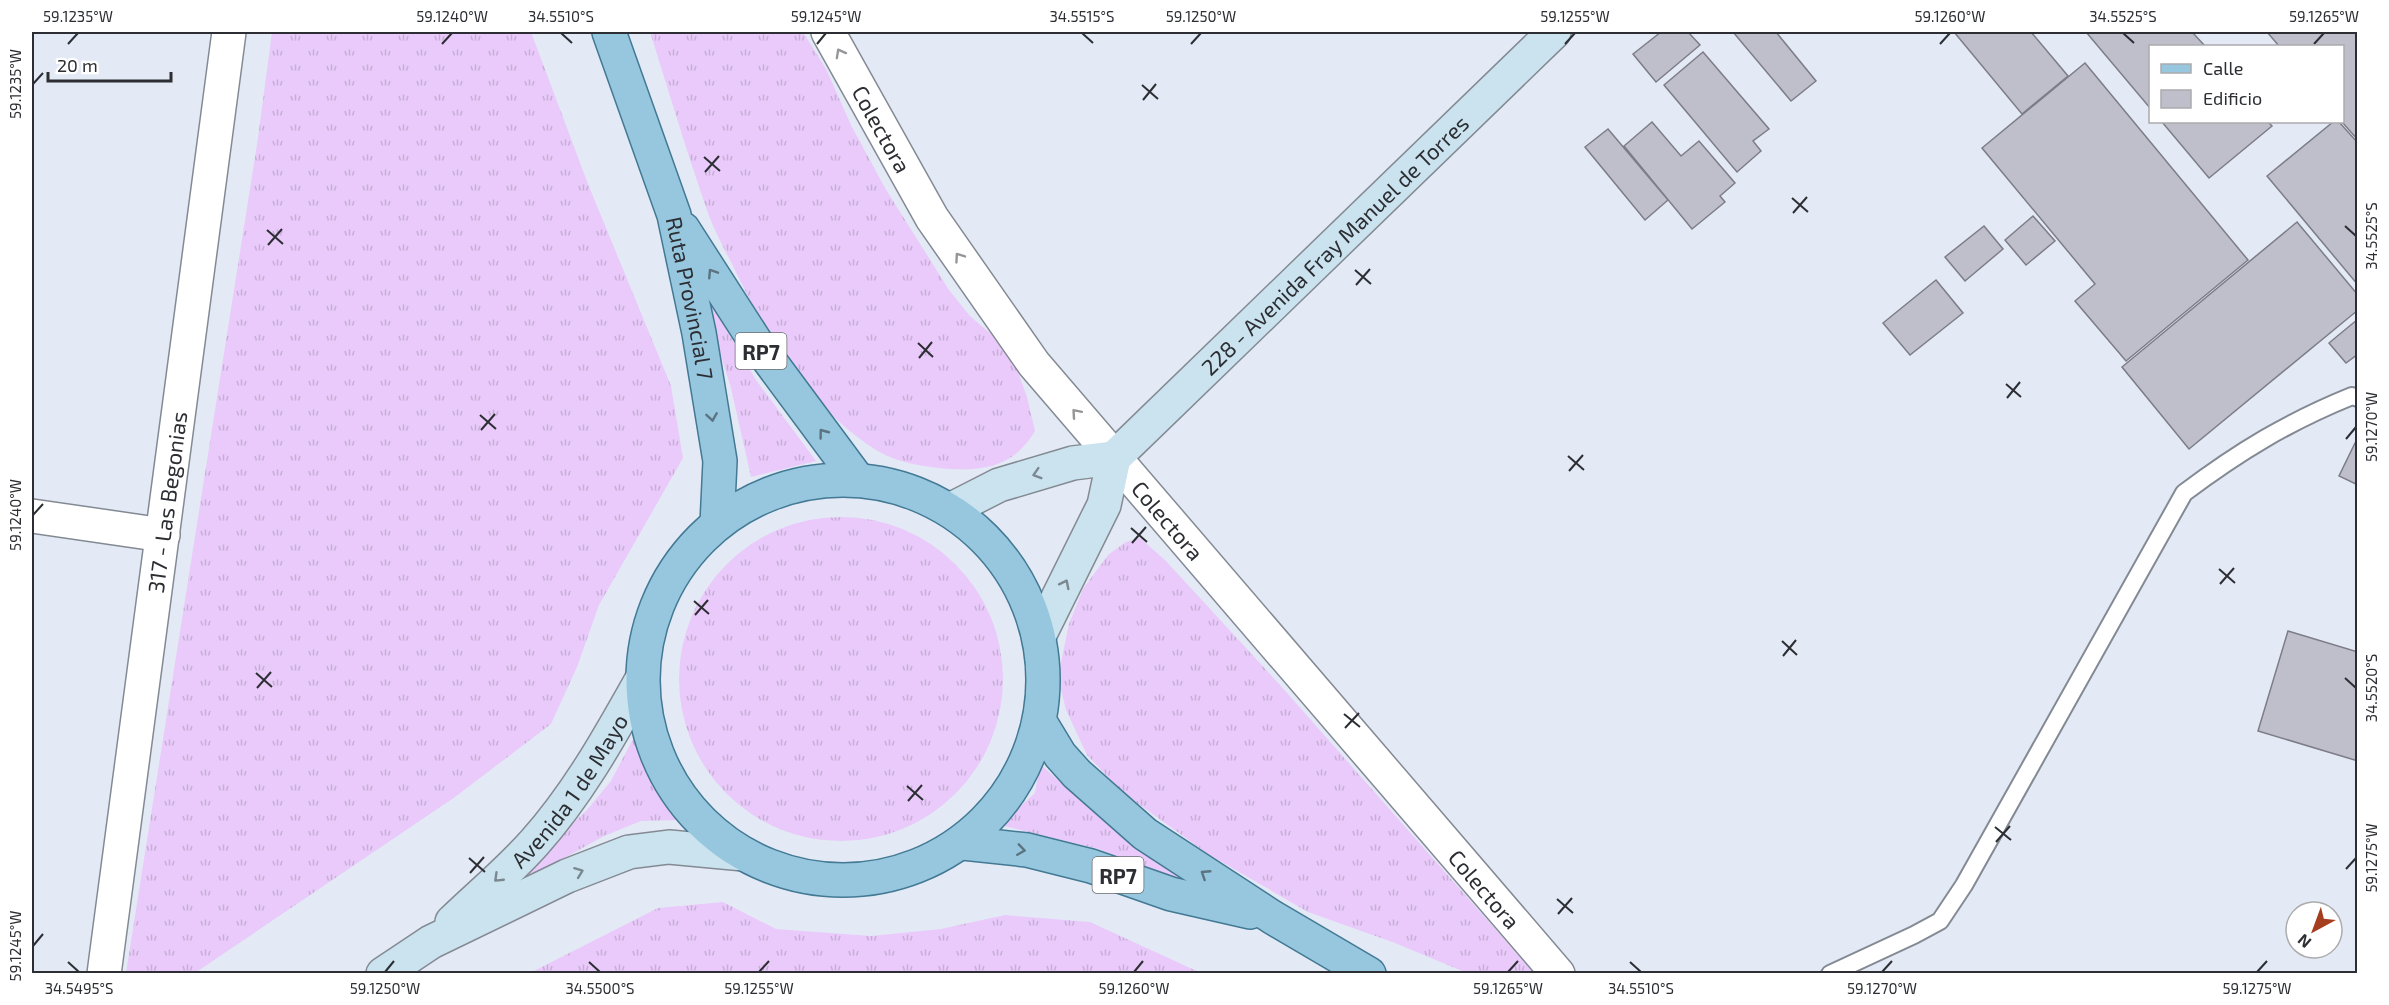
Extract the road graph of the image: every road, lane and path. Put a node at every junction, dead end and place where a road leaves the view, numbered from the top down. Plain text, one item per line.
1 (229, 32) edge
2 (609, 32) edge
3 (828, 32) edge
4 (1554, 32) edge
5 (674, 215) junction
6 (2358, 398) edge
7 (1114, 458) junction
8 (858, 480) junction
9 (950, 510) junction
10 (32, 516) edge
11 (717, 524) junction
12 (163, 535) junction
13 (1039, 636) junction
14 (642, 679) junction
15 (1040, 722) junction
16 (963, 843) junction
17 (744, 854) junction
18 (1272, 917) junction
19 (431, 942) junction
20 (104, 974) edge
21 (383, 974) edge
22 (1369, 974) edge
23 (1558, 974) edge
24 (1830, 974) edge

1 - 12 street, 317 - Las Begonias
2 - 5 main road, RP7
7 -> 3 street, Colectora
4 - 7 main road, 228 - Avenida Fray Manuel de Torres
8 -> 5 main road, Ruta Provincial 7 / RP7
5 -> 11 main road, Ruta Provincial 7 / RP7
6 - 24 lane
7 -> 9 main road
13 -> 7 main road
7 - 23 street, Colectora
8 - 9 main road
8 - 11 main road
9 - 13 main road
10 - 12 street
11 - 14 main road
12 - 20 street, 317 - Las Begonias
13 - 15 main road
14 - 17 main road
14 -> 19 main road, Avenida 1 de Mayo
15 - 16 main road
18 -> 15 main road, RP7
16 - 17 main road
16 -> 18 main road, RP7
19 -> 17 main road, Avenida 1 de Mayo
18 - 22 main road, RP7
19 - 21 main road, Avenida 1 de Mayo

